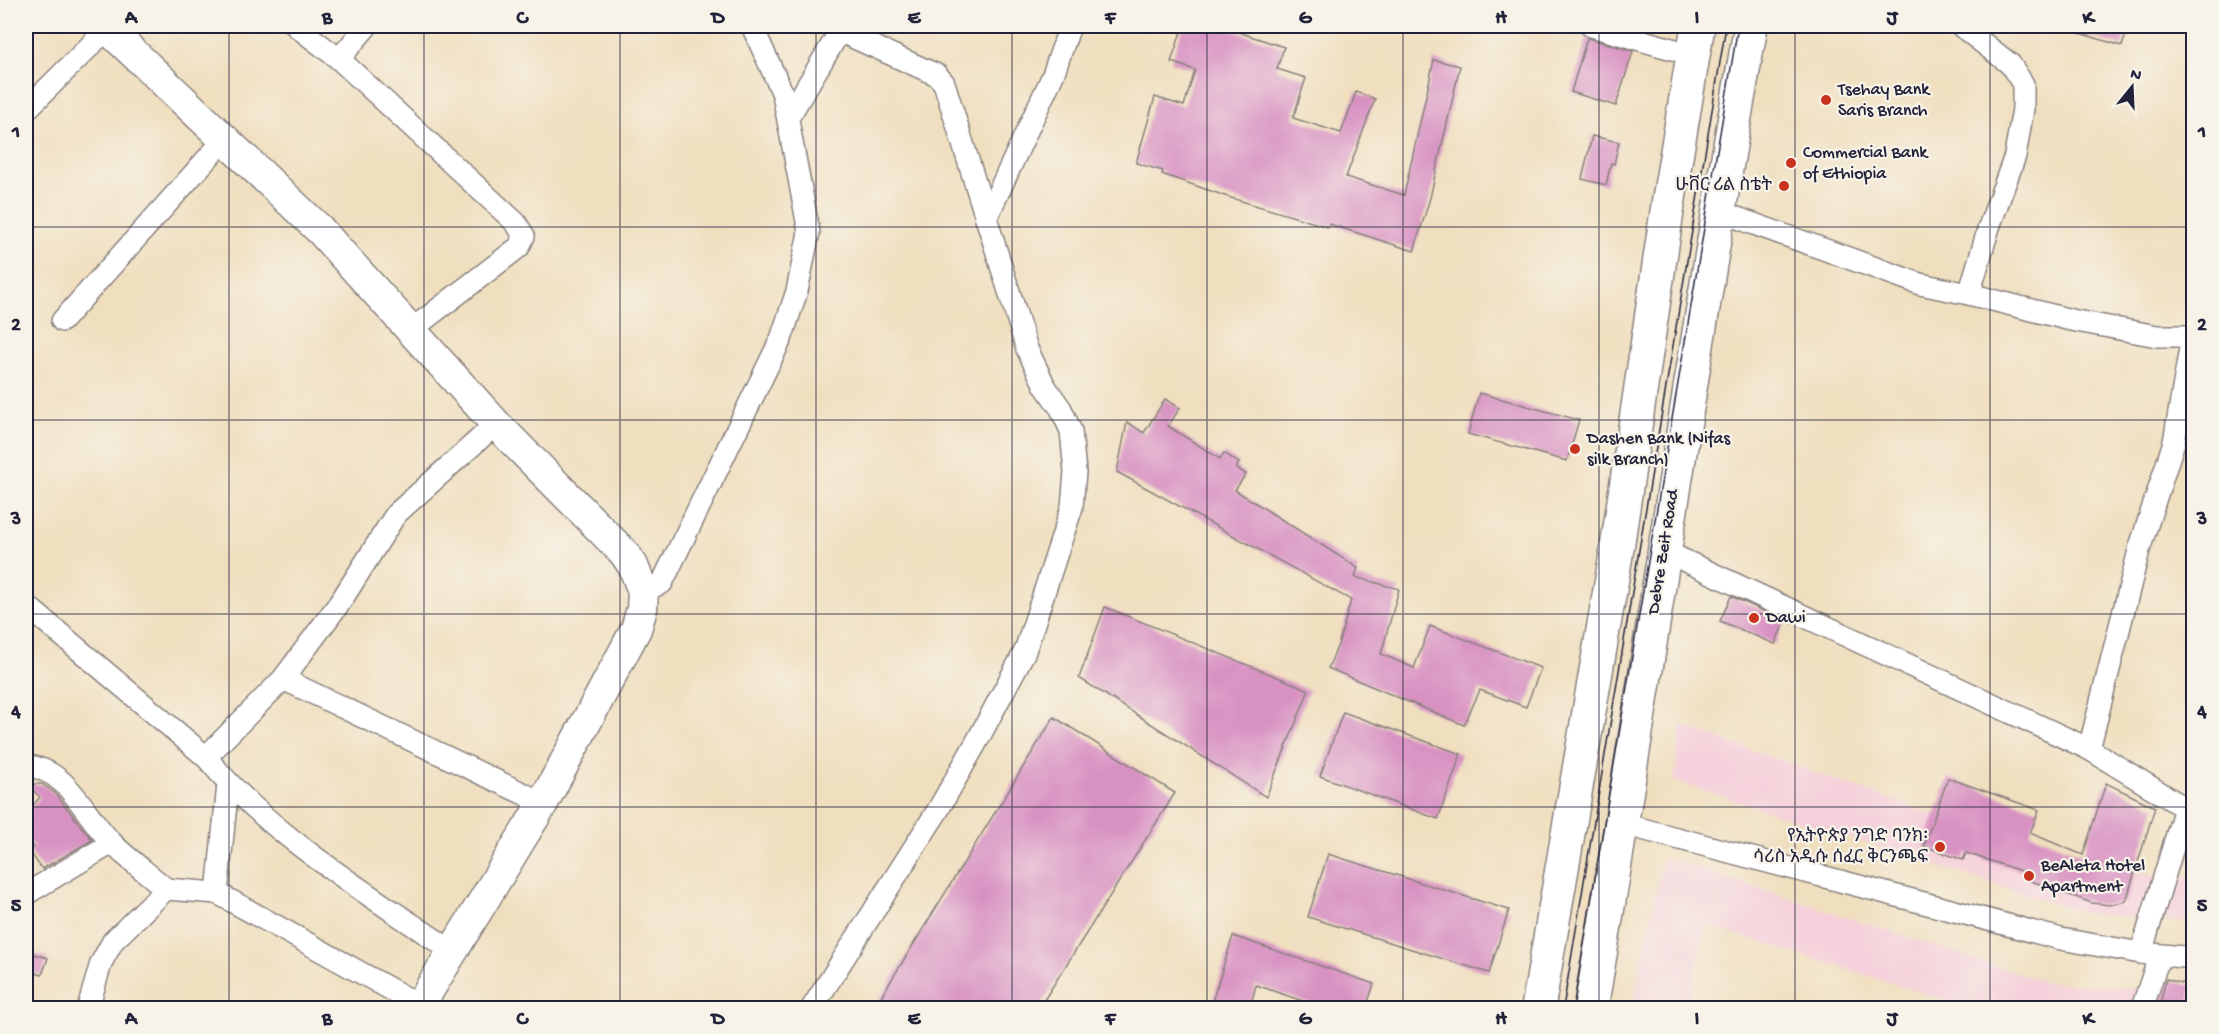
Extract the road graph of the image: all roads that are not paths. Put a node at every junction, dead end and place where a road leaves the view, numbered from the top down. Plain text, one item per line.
1 (107, 26) edge
2 (296, 26) edge
3 (367, 26) edge
4 (752, 26) edge
5 (1070, 26) edge
6 (1591, 26) edge
7 (1751, 26) edge
8 (1961, 26) edge
9 (841, 28) edge
10 (1696, 40) edge
11 (339, 58) junction
12 (26, 110) edge
13 (788, 118) junction
14 (224, 140) junction
15 (1718, 211) junction
16 (986, 219) junction
17 (1969, 294) junction
18 (62, 321) dead end
19 (411, 330) junction
20 (2193, 336) edge
21 (496, 424) junction
22 (2184, 442) edge
23 (1664, 551) junction
24 (643, 591) junction
25 (26, 605) edge
26 (283, 679) junction
27 (2089, 749) junction
28 (206, 758) junction
29 (26, 766) edge
30 (228, 784) junction
31 (543, 803) junction
32 (2189, 808) edge
33 (1623, 824) junction
34 (112, 843) junction
35 (166, 889) junction
36 (217, 893) junction
37 (26, 894) edge
38 (453, 952) junction
39 (2151, 954) junction
40 (2193, 958) edge
41 (421, 1007) edge
42 (88, 1008) edge
43 (812, 1008) edge
44 (1538, 1008) edge
45 (1591, 1008) edge
46 (2142, 1008) edge

1 - 12 street
1 - 14 street
2 - 11 street
3 - 11 street
4 - 13 street
5 - 16 street
6 - 10 street
7 - 15 main road, Debre Zeit Road
8 - 17 street
9 - 13 street
9 - 16 street
10 - 44 main road
11 - 19 street
13 - 24 street
14 - 18 street
14 - 19 street
15 - 17 street
15 - 23 main road, Debre Zeit Road
16 - 43 street
17 - 20 street
19 - 21 street
20 - 22 street
21 - 24 street
21 - 26 street
22 - 27 street
23 - 27 street
23 - 33 main road, Debre Zeit Road
24 - 31 street
25 - 28 street
26 - 28 street
26 - 31 street
27 - 32 street
28 - 30 street
29 - 34 street
30 - 36 street
30 - 38 street
31 - 38 street
32 - 39 street
33 - 39 street
33 - 45 main road, Debre Zeit Road
34 - 35 street
34 - 37 street
35 - 36 street
35 - 42 street
36 - 41 street
38 - 41 street
39 - 40 street
39 - 46 street

